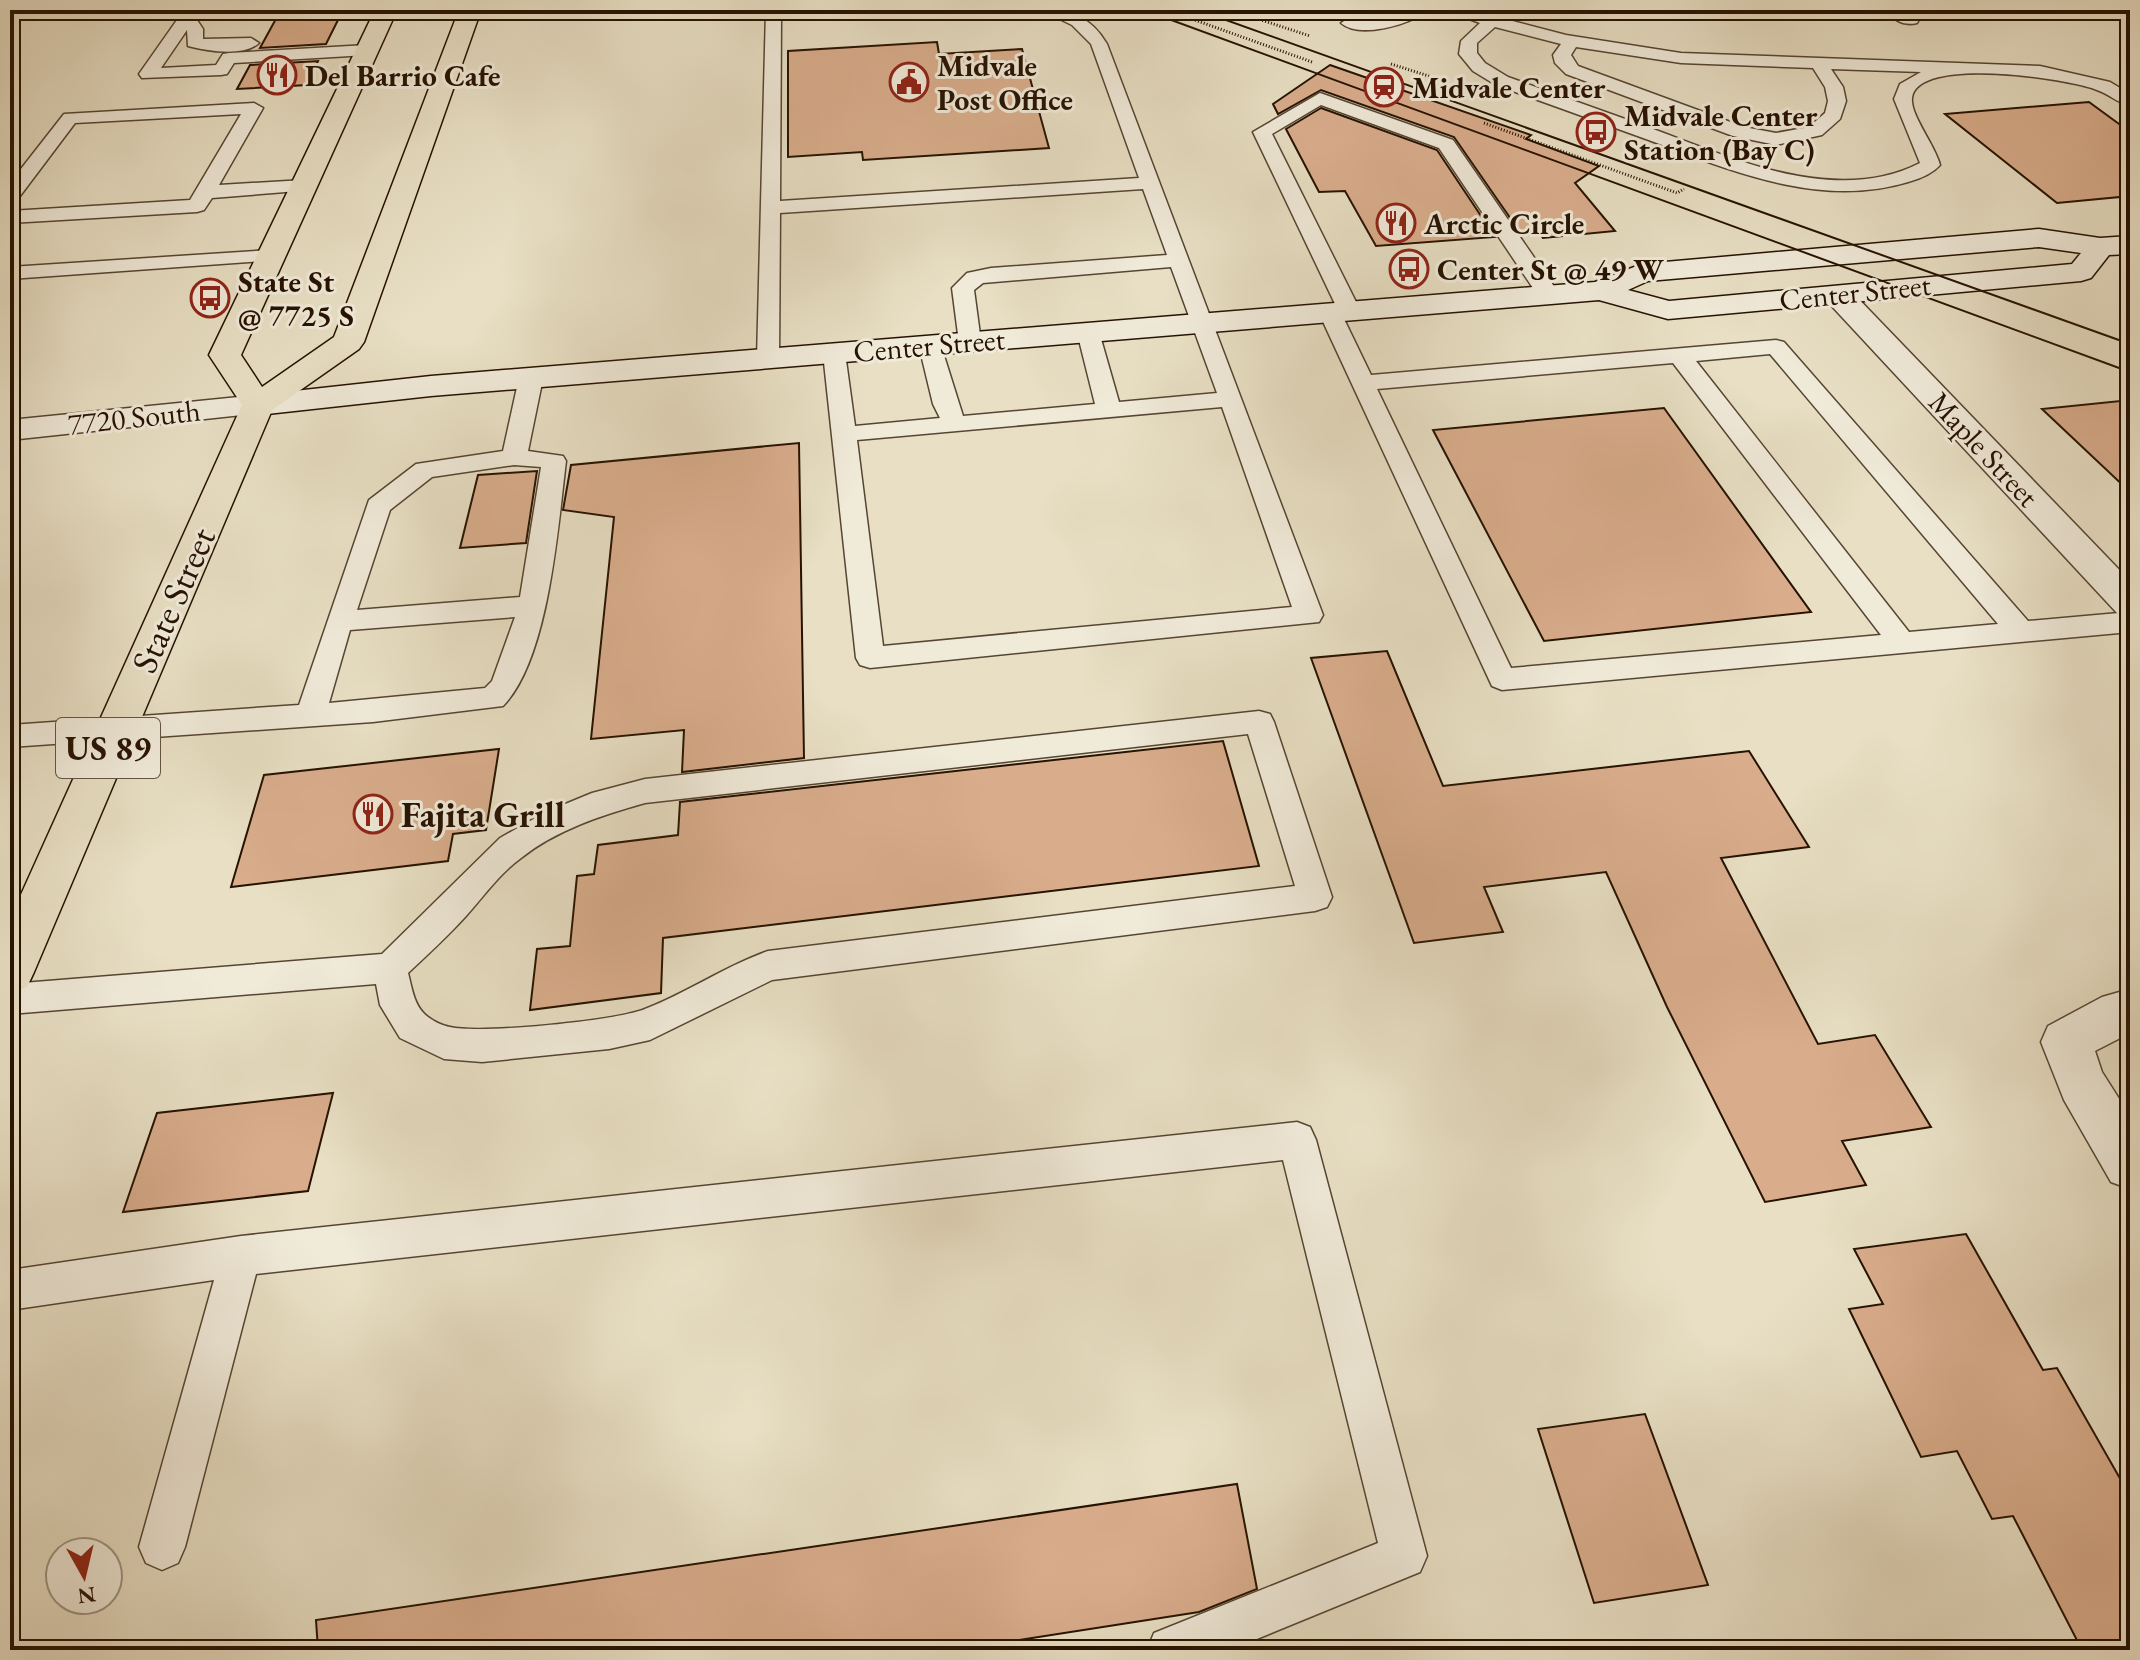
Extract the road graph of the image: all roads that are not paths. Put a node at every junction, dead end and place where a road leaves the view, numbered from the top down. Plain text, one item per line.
1 (386, 10) edge
2 (470, 10) edge
3 (802, 10) edge
4 (1049, 10) edge
5 (1419, 10) edge
6 (1453, 10) edge
7 (190, 14) edge
8 (1491, 22) junction
9 (1349, 23) dead end
10 (1571, 41) junction
11 (371, 43) junction
12 (1819, 63) junction
13 (1952, 67) junction
14 (2130, 101) edge
15 (1149, 183) junction
16 (304, 186) junction
17 (205, 192) junction
18 (10, 196) edge
19 (771, 208) junction
20 (10, 217) edge
21 (2130, 245) edge
22 (2100, 247) junction
23 (271, 256) junction
24 (1178, 260) junction
25 (10, 273) edge
26 (1600, 291) junction
27 (1549, 295) junction
28 (1838, 295) junction
29 (1340, 312) junction
30 (1204, 323) junction
31 (1088, 332) junction
32 (970, 342) junction
33 (930, 346) junction
34 (834, 353) junction
35 (1679, 355) junction
36 (768, 359) junction
37 (531, 378) junction
38 (1363, 383) junction
39 (1231, 399) junction
40 (258, 405) junction
41 (1109, 410) junction
42 (955, 424) junction
43 (10, 430) edge
44 (844, 434) junction
45 (514, 457) junction
46 (2130, 604) edge
47 (533, 606) junction
48 (339, 621) junction
49 (2130, 622) edge
50 (2020, 631) junction
51 (1901, 641) junction
52 (311, 713) junction
53 (118, 725) junction
54 (10, 736) edge
55 (390, 968) junction
56 (10, 972) edge
57 (10, 999) edge
58 (2130, 1011) edge
59 (2130, 1164) edge
60 (241, 1256) junction
61 (10, 1290) edge
62 (162, 1547) dead end
63 (1171, 1650) edge

1 - 11 main road
2 - 40 main road
3 - 19 lane
4 - 15 lane
5 - 9 lane
6 - 8 lane
7 - 11 lane
7 - 11 lane
8 - 10 lane
8 - 13 lane
10 - 12 lane
10 - 12 lane
11 - 16 main road
12 - 13 lane
13 - 14 lane
15 - 19 lane
15 - 24 lane
16 - 17 lane
16 - 23 main road
17 - 18 lane
17 - 20 lane
19 - 36 lane
21 - 22 main road, Center Street
22 - 26 main road, Center Street
22 - 28 main road, Center Street
23 - 25 lane
23 - 40 main road
24 - 30 lane
24 - 32 lane
26 - 27 main road, Center Street
26 - 28 main road, Center Street
27 - 29 main road, Center Street
27 - 29 lane
28 - 46 main road, Maple Street
29 - 30 main road, Center Street
29 - 38 lane
30 - 31 main road, Center Street
30 - 39 lane
31 - 32 main road, Center Street
31 - 41 lane
32 - 33 main road, Center Street
33 - 34 main road, Center Street
33 - 42 lane
34 - 36 main road, Center Street
34 - 44 lane
35 - 38 lane
35 - 50 lane
35 - 51 lane
36 - 37 main road, Center Street
37 - 40 main road, Center Street
37 - 45 lane
38 - 51 lane
39 - 41 lane
39 - 44 lane
40 - 43 main road, 7720 South
40 - 53 main road, State Street / US 89
41 - 42 lane
42 - 44 lane
45 - 47 lane
45 - 48 lane
47 - 48 lane
47 - 52 lane
48 - 52 lane
49 - 50 lane
50 - 51 lane
52 - 53 lane
53 - 54 lane
53 - 56 main road, State Street / US 89
55 - 55 lane
55 - 57 lane
58 - 59 main road
60 - 61 lane
60 - 62 lane
60 - 63 lane

